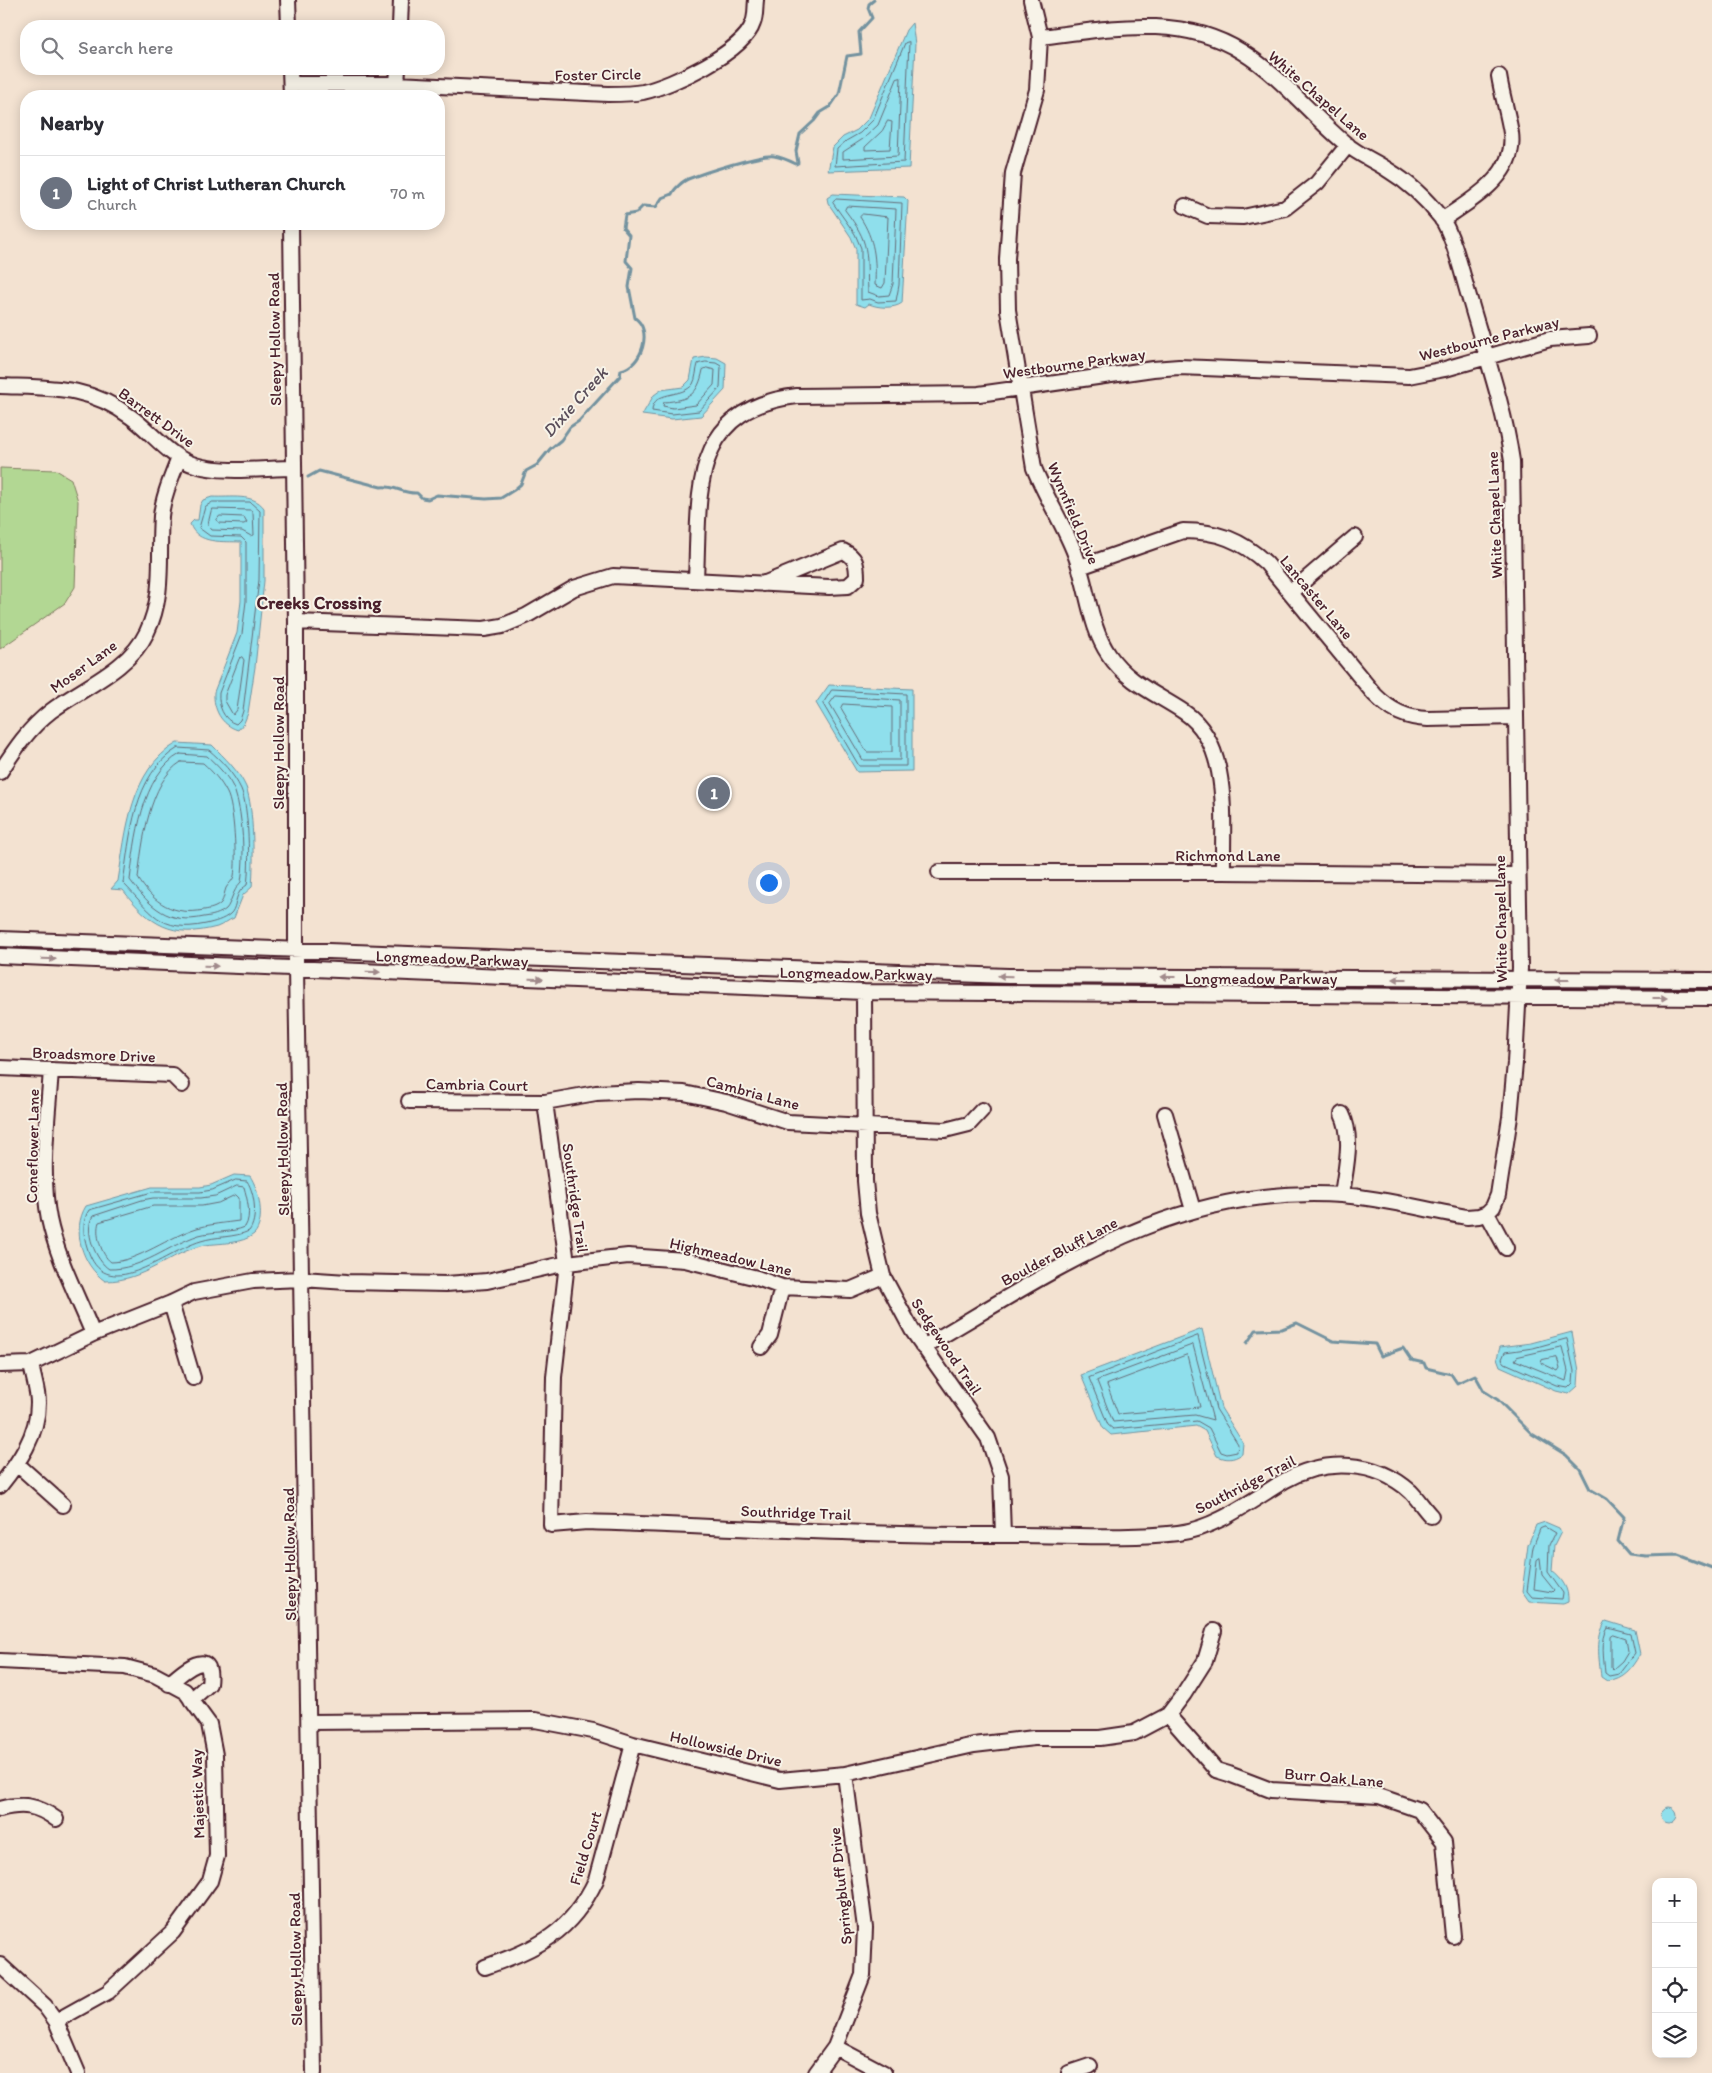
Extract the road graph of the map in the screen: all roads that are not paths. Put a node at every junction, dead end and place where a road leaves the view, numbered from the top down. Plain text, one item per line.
1 (288, 0) edge
2 (401, 0) edge
3 (756, 0) edge
4 (1032, 0) edge
5 (289, 20) edge
6 (400, 20) edge
7 (1040, 36) junction
8 (290, 75) edge
9 (398, 75) edge
10 (1499, 76) dead end
11 (397, 84) junction
12 (291, 90) edge
13 (1348, 146) junction
14 (1185, 206) dead end
15 (1442, 220) junction
16 (291, 230) edge
17 (1589, 336) dead end
18 (1487, 358) junction
19 (0, 386) edge
20 (1020, 389) junction
21 (179, 458) junction
22 (294, 468) junction
23 (1356, 537) dead end
24 (1080, 567) junction
25 (696, 579) junction
26 (763, 584) junction
27 (1291, 592) junction
28 (296, 622) junction
29 (1516, 717) junction
30 (0, 772) edge
31 (939, 872) dead end
32 (1223, 872) junction
33 (1517, 875) junction
34 (0, 938) edge
35 (296, 950) junction
36 (0, 956) edge
37 (296, 969) junction
38 (1519, 980) junction
39 (1712, 980) edge
40 (864, 992) junction
41 (1518, 997) junction
42 (1712, 998) edge
43 (0, 1068) edge
44 (51, 1070) junction
45 (182, 1085) dead end
46 (410, 1100) dead end
47 (545, 1102) junction
48 (982, 1110) dead end
49 (1165, 1114) dead end
50 (1342, 1114) dead end
51 (864, 1127) junction
52 (1342, 1195) junction
53 (1193, 1210) junction
54 (1487, 1212) junction
55 (1506, 1248) dead end
56 (567, 1262) junction
57 (883, 1276) junction
58 (302, 1279) junction
59 (782, 1288) junction
60 (171, 1303) junction
61 (93, 1334) junction
62 (761, 1347) dead end
63 (923, 1348) junction
64 (31, 1364) junction
65 (0, 1365) edge
66 (193, 1378) dead end
67 (17, 1464) junction
68 (0, 1486) edge
69 (63, 1504) dead end
70 (1431, 1516) dead end
71 (1003, 1535) junction
72 (1214, 1631) dead end
73 (0, 1661) edge
74 (169, 1684) junction
75 (191, 1700) junction
76 (1168, 1715) junction
77 (309, 1722) junction
78 (634, 1744) junction
79 (846, 1774) junction
80 (0, 1809) edge
81 (56, 1819) dead end
82 (1453, 1936) dead end
83 (0, 1965) edge
84 (485, 1967) dead end
85 (56, 2021) junction
86 (835, 2047) junction
87 (1090, 2066) dead end
88 (78, 2073) edge
89 (314, 2073) edge
90 (816, 2073) edge
91 (884, 2073) edge
92 (1069, 2073) edge

1 - 5 street
2 - 6 street
3 - 11 street, Foster Circle
4 - 7 street, Wynnfield Drive
7 - 13 street, White Chapel Lane
7 - 20 street, Wynnfield Drive
8 - 12 street
9 - 11 street
10 - 15 street
11 - 12 street, Foster Circle
13 - 14 street
13 - 15 street, White Chapel Lane
15 - 18 street, White Chapel Lane
16 - 22 street, Sleepy Hollow Road
17 - 18 street, Westbourne Parkway
18 - 20 street, Westbourne Parkway
18 - 29 street, White Chapel Lane
19 - 21 street, Barrett Drive
20 - 24 street, Wynnfield Drive
20 - 25 street, Westbourne Parkway
21 - 22 street, Barrett Drive
21 - 30 street, Moser Lane
22 - 28 street, Sleepy Hollow Road
23 - 27 street
24 - 27 street, Lancaster Lane
24 - 32 street, Wynnfield Drive
25 - 26 street
25 - 28 street
26 - 26 street
27 - 29 street, Lancaster Lane
28 - 35 street, Sleepy Hollow Road
29 - 33 street, White Chapel Lane
31 - 32 street, Richmond Lane
32 - 33 street, Richmond Lane
33 - 38 street, White Chapel Lane
34 - 35 street, Longmeadow Parkway
35 - 37 street, Sleepy Hollow Road
38 -> 35 street, Longmeadow Parkway
36 -> 37 street, Longmeadow Parkway
37 -> 40 street, Longmeadow Parkway
37 - 58 street, Sleepy Hollow Road
39 -> 38 street, Longmeadow Parkway
38 - 41 street, White Chapel Lane
40 - 41 street, Longmeadow Parkway
40 - 51 street, Sedgewood Trail
41 -> 42 street, Longmeadow Parkway
41 - 54 street, White Chapel Lane
43 - 44 street, Broadsmore Drive
44 - 45 street, Broadsmore Drive
44 - 61 street, Coneflower Lane
46 - 47 street, Cambria Court
47 - 51 street, Cambria Lane
47 - 56 street, Southridge Trail
48 - 51 street, Cambria Lane
49 - 53 street
50 - 52 street
51 - 57 street, Sedgewood Trail
52 - 53 street, Boulder Bluff Lane
52 - 54 street, Boulder Bluff Lane
53 - 63 street, Boulder Bluff Lane
54 - 55 street
56 - 58 street, Highmeadow Lane
56 - 59 street, Highmeadow Lane
56 - 71 street, Southridge Trail
57 - 59 street, Highmeadow Lane
57 - 63 street, Sedgewood Trail
58 - 60 street, Highmeadow Lane
58 - 77 street, Sleepy Hollow Road
59 - 62 street
60 - 61 street, Highmeadow Lane
60 - 66 street
61 - 64 street
63 - 71 street, Sedgewood Trail
64 - 65 street
64 - 67 street
67 - 68 street
67 - 69 street
70 - 71 street, Southridge Trail
72 - 76 street
73 - 74 street, Majestic Way
74 - 75 street, Majestic Way
74 - 75 street
75 - 85 street, Majestic Way
76 - 79 street, Hollowside Drive
76 - 82 street, Burr Oak Lane
77 - 78 street, Hollowside Drive
77 - 89 street, Sleepy Hollow Road
78 - 79 street, Hollowside Drive
78 - 84 street, Field Court
79 - 86 street, Springbluff Drive
80 - 81 street
83 - 85 street
85 - 88 street
86 - 90 street, Springbluff Drive
86 - 91 street
87 - 92 street

